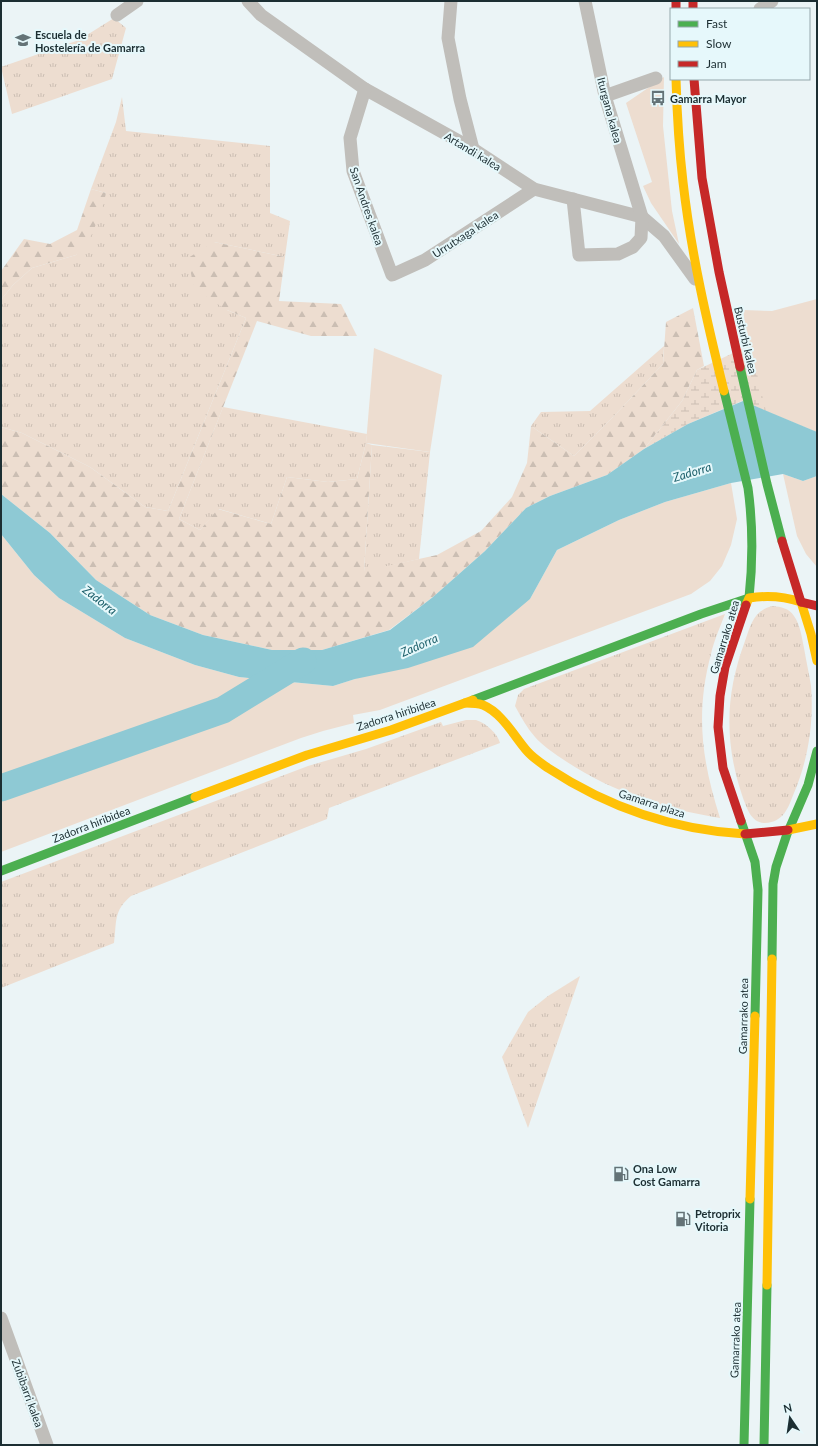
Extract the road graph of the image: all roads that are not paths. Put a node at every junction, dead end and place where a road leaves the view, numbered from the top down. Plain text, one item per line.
1 (137, 1) edge
2 (248, 1) edge
3 (451, 1) edge
4 (585, 1) edge
5 (772, 1) edge
6 (762, 8) edge
7 (117, 15) dead end
8 (656, 78) dead end
9 (676, 80) edge
10 (694, 80) edge
11 (366, 89) junction
12 (605, 96) junction
13 (473, 149) junction
14 (534, 189) junction
15 (573, 199) junction
16 (642, 217) junction
17 (392, 275) joint
18 (699, 284) junction
19 (749, 598) junction
20 (801, 602) junction
21 (817, 606) edge
22 (817, 661) edge
23 (510, 686) junction
24 (504, 696) dead end
25 (465, 703) junction
26 (504, 706) dead end
27 (506, 725) junction
28 (817, 751) edge
29 (817, 824) edge
30 (788, 830) junction
31 (745, 834) junction
32 (1, 870) edge
33 (1, 1318) edge
34 (47, 1445) edge
35 (744, 1445) edge
36 (764, 1445) edge

1 - 7 street
2 - 11 street, Artandi kalea
3 - 13 street
4 - 12 street, Iturgana kalea
5 - 6 street
8 - 12 street
9 - 18 main road
10 - 20 main road, Busturbi kalea
11 - 13 street, Artandi kalea
11 - 17 street, San Andres kalea
12 - 16 street, Iturgana kalea
13 - 14 street, Artandi kalea
14 - 15 street, Artandi kalea
14 - 17 street, Urrutxaga kalea
15 - 16 street, Artandi kalea
15 - 16 street
16 - 18 street, Artandi kalea
18 - 19 main road
19 - 20 main road, Zadorra hiribidea
19 - 23 main road, Zadorra hiribidea
19 - 31 main road, Gamarrako atea
20 - 21 main road, Zadorra hiribidea
20 - 22 main road
23 - 24 main road
23 - 25 main road, Zadorra hiribidea
25 - 27 main road, Gamarra plaza
25 - 32 main road, Zadorra hiribidea
26 - 27 main road
27 - 31 main road, Gamarra plaza
28 - 30 main road
29 - 30 main road, Gamarra plaza
30 - 31 main road, Gamarra plaza
30 - 36 main road
31 - 35 main road, Gamarrako atea
33 - 34 street, Zubibarri kalea

